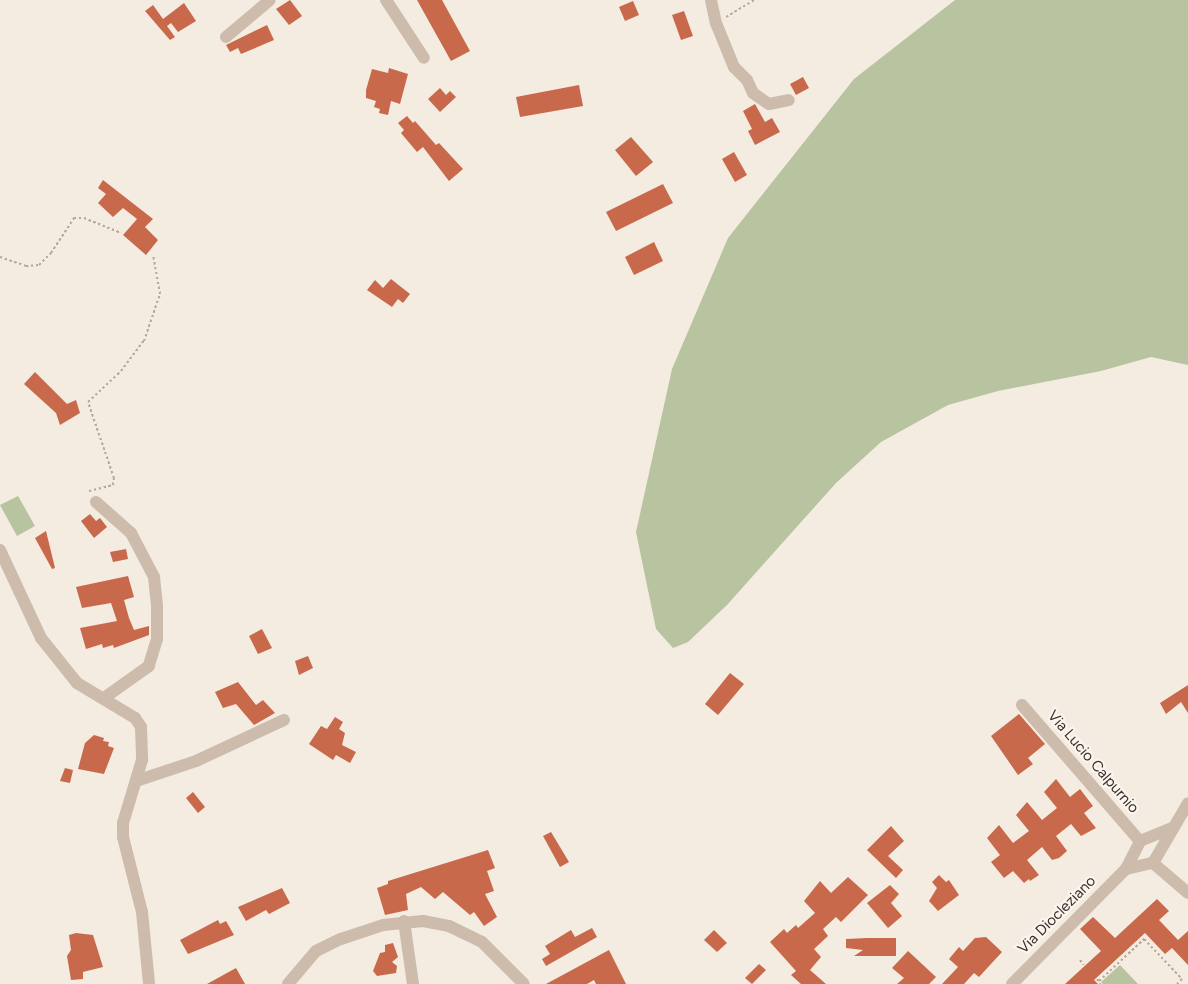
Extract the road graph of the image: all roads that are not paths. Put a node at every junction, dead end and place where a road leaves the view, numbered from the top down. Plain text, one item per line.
1 (270, 0) edge
2 (386, 0) edge
3 (711, 0) edge
4 (226, 37) dead end
5 (424, 58) dead end
6 (789, 100) dead end
7 (96, 502) dead end
8 (0, 550) edge
9 (104, 698) junction
10 (1022, 705) dead end
11 (284, 720) dead end
12 (136, 781) junction
13 (1188, 803) edge
14 (1174, 828) junction
15 (1140, 841) junction
16 (1153, 863) junction
17 (1126, 870) junction
18 (1188, 893) edge
19 (404, 921) junction
20 (150, 984) edge
21 (288, 984) edge
22 (413, 984) edge
23 (524, 984) edge
24 (1012, 984) edge

1 - 4 street
2 - 5 street
3 - 6 street
7 - 9 street
8 - 9 street
9 - 12 street
10 - 15 street, Via Lucio Calpurnio
11 - 12 street
12 - 20 street
13 - 14 street
14 - 15 street
14 - 16 street
15 - 17 street, Via Diocleziano
16 - 17 street
16 - 18 street
17 - 24 street, Via Diocleziano
19 - 21 street
19 - 22 street
19 - 23 street

